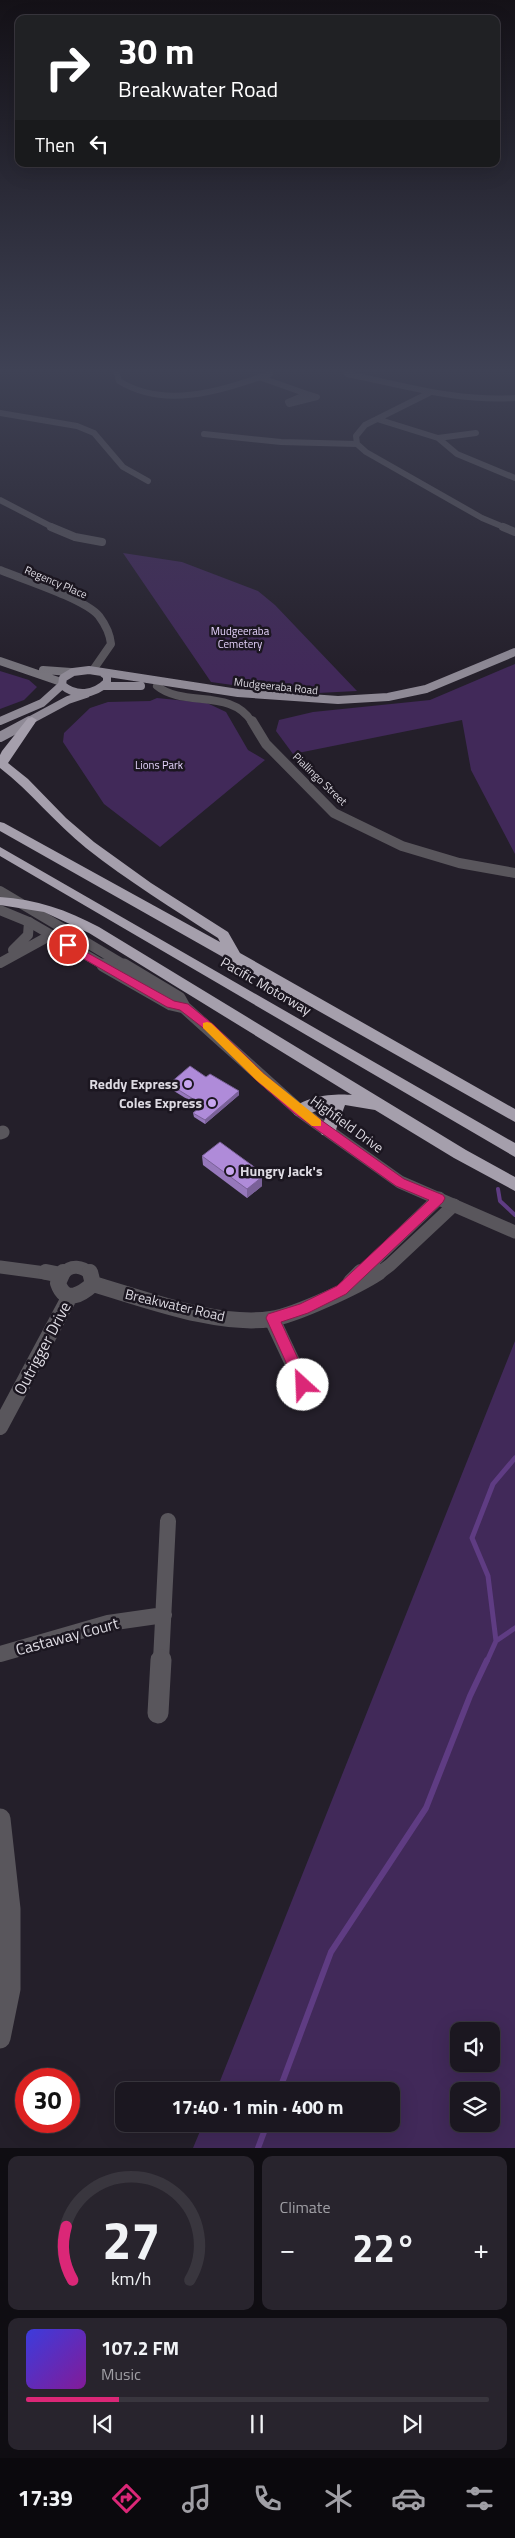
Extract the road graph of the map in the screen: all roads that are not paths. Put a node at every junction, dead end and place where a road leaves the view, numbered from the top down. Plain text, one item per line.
1 (136, 474) edge
2 (405, 474) edge
3 (148, 481) dead end
4 (0, 500) edge
5 (515, 532) edge
6 (102, 542) dead end
7 (0, 570) edge
8 (515, 652) edge
9 (0, 661) edge
10 (16, 665) junction
11 (93, 670) junction
12 (71, 672) junction
13 (103, 673) junction
14 (62, 683) junction
15 (176, 685) junction
16 (105, 686) junction
17 (158, 686) junction
18 (88, 693) junction
19 (32, 720) junction
20 (0, 721) edge
21 (0, 737) edge
22 (1, 763) edge
23 (0, 826) edge
24 (0, 851) edge
25 (515, 873) edge
26 (0, 891) edge
27 (0, 901) edge
28 (19, 902) junction
29 (0, 910) edge
30 (51, 921) junction
31 (29, 922) junction
32 (51, 935) junction
33 (235, 956) junction
34 (0, 958) edge
35 (0, 963) edge
36 (184, 1006) junction
37 (340, 1099) junction
38 (382, 1105) junction
39 (300, 1111) junction
40 (515, 1116) edge
41 (328, 1131) junction
42 (515, 1151) edge
43 (515, 1185) edge
44 (439, 1198) junction
45 (454, 1205) junction
46 (515, 1232) edge
47 (0, 1267) edge
48 (61, 1275) junction
49 (93, 1284) junction
50 (342, 1290) junction
51 (70, 1296) junction
52 (272, 1318) junction
53 (303, 1385) dead end
54 (0, 1427) edge
55 (168, 1521) dead end
56 (164, 1616) junction
57 (0, 1654) edge
58 (158, 1713) dead end
59 (1, 1828) edge
60 (0, 2038) edge

1 - 3 street
2 - 5 street
4 - 6 street
7 - 11 street, Regency Place
8 - 15 main road, Mudgeeraba Road
9 - 10 main road
10 - 12 main road
10 - 14 main road
11 - 12 main road
11 - 13 main road, Mudgeeraba Road
12 - 14 main road
13 - 15 main road, Mudgeeraba Road
13 - 16 main road
14 - 18 main road
14 - 20 main road
15 - 17 main road, Mudgeeraba Road
16 - 17 main road, Mudgeeraba Road
16 - 18 main road
17 - 25 street, Piallingo Street
18 - 19 main road
19 - 21 main road
19 - 22 highway
22 - 33 highway
23 - 33 highway, Pacific Motorway
24 - 42 highway, Pacific Motorway
26 - 28 street, Highfield Drive
27 - 28 highway
28 - 30 street, Highfield Drive
28 - 38 highway
29 - 31 street, Highfield Drive
30 - 32 street
30 - 36 street, Highfield Drive
31 - 32 street, Highfield Drive
31 - 34 street
32 - 35 street
32 - 36 street, Highfield Drive
33 - 40 highway, Pacific Motorway
36 - 39 street, Highfield Drive
37 - 38 highway
37 - 39 highway
37 - 41 highway
38 - 43 highway
39 - 41 street, Highfield Drive
41 - 44 street, Highfield Drive
44 - 45 street, Highfield Drive
44 - 50 street, Breakwater Road
45 - 46 street, Highfield Drive
45 - 50 street, Breakwater Road
47 - 48 street
48 - 49 street
48 - 51 street
49 - 51 street
49 - 52 street, Breakwater Road
50 - 52 street, Breakwater Road
51 - 54 street, Outrigger Drive
52 - 53 street
55 - 56 street
56 - 57 street, Castaway Court
56 - 58 street
59 - 60 street

